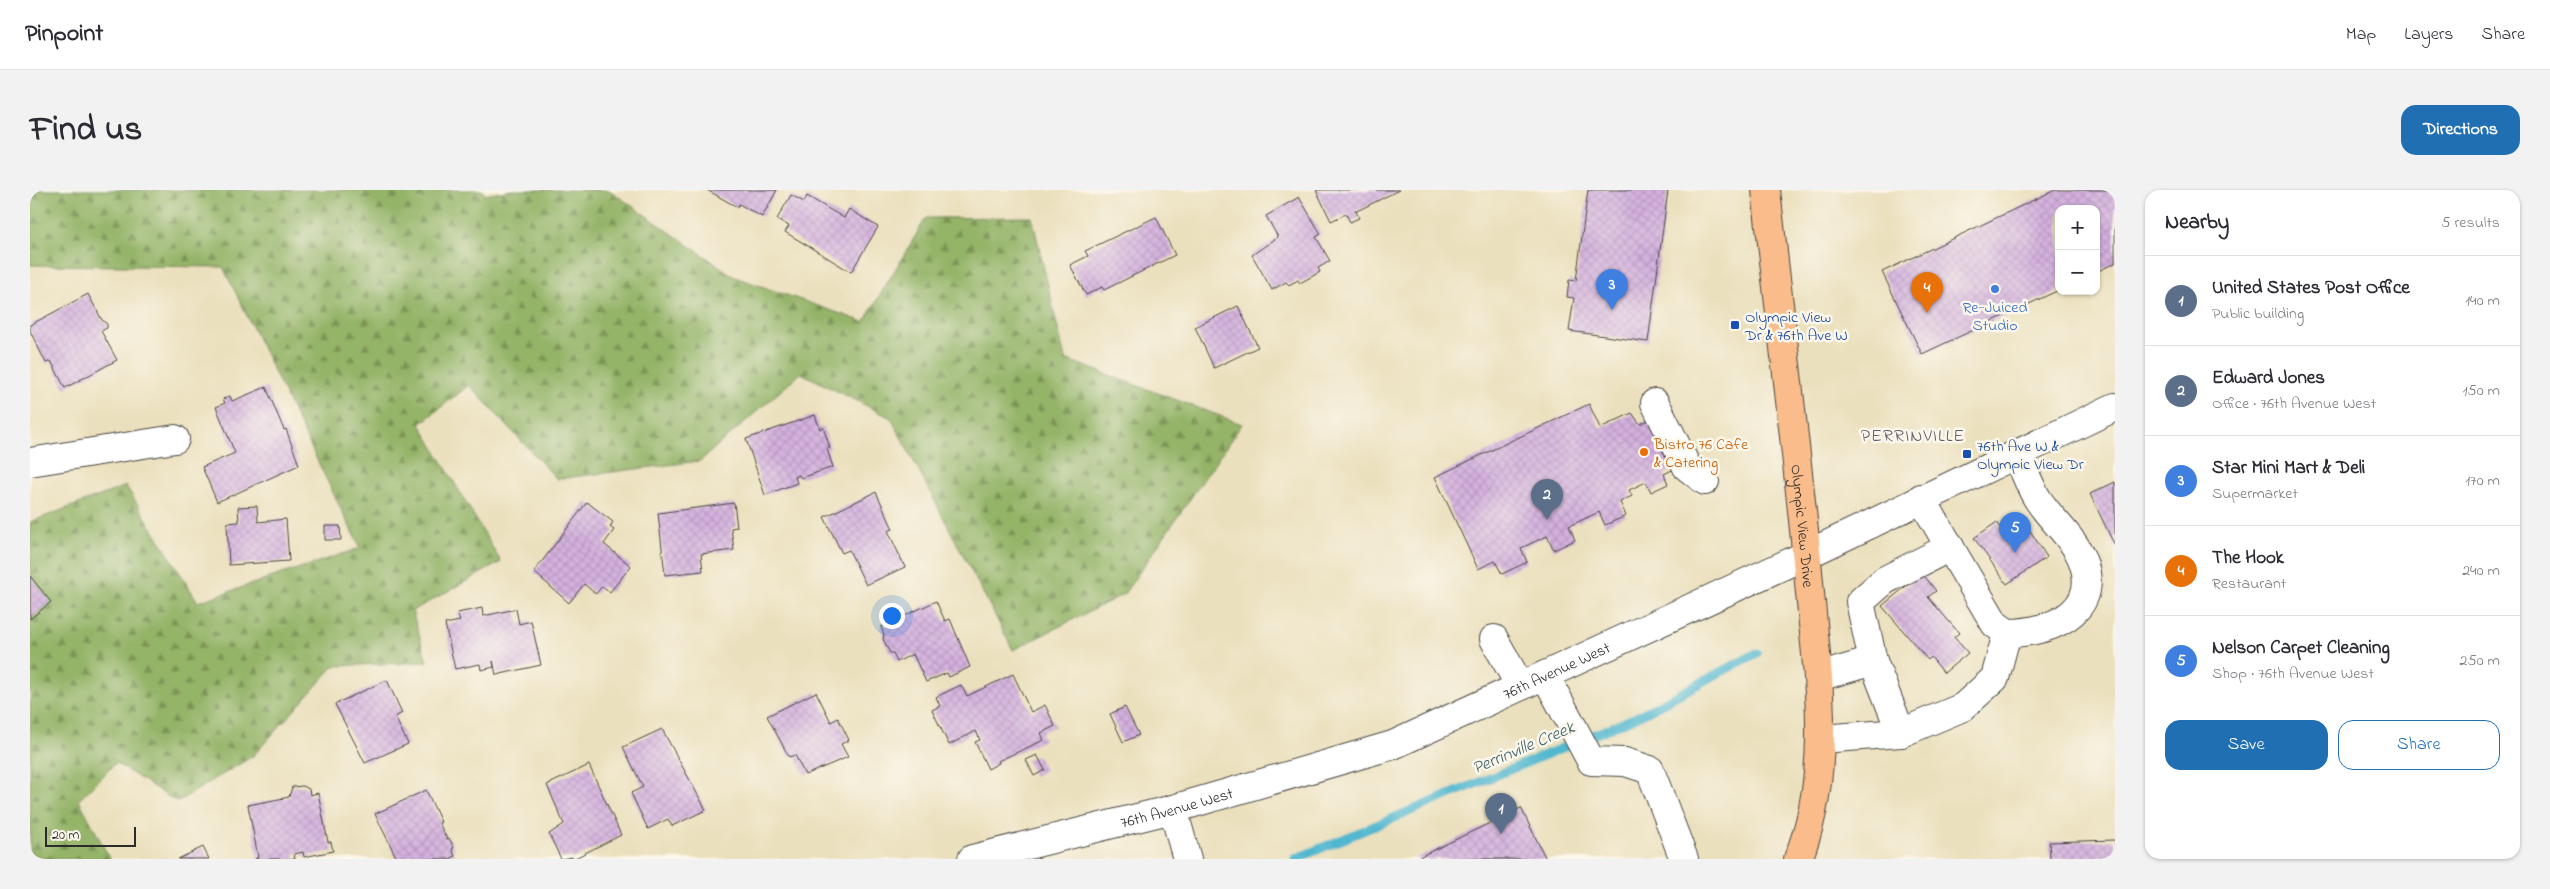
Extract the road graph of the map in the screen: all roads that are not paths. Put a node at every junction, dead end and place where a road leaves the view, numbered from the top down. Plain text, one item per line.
1 (1766, 190) edge
2 (1655, 403) dead end
3 (2115, 408) edge
4 (175, 439) dead end
5 (2016, 453) junction
6 (30, 462) edge
7 (1705, 481) dead end
8 (1921, 498) junction
9 (1950, 547) junction
10 (1806, 554) junction
11 (2007, 633) junction
12 (1494, 639) dead end
13 (1872, 661) junction
14 (1545, 675) junction
15 (1818, 677) junction
16 (1520, 686) junction
17 (1901, 733) junction
18 (1821, 739) junction
19 (1173, 809) junction
20 (972, 859) edge
21 (1187, 859) edge
22 (1684, 859) edge
23 (1798, 859) edge

1 - 10 main road, Olympic View Drive
2 - 7 street
3 - 5 street, 76th Avenue West
4 - 6 street
5 - 8 street, 76th Avenue West
5 - 11 street
8 - 9 street
8 - 10 street, 76th Avenue West
9 - 11 street
9 - 13 street
10 - 14 street, 76th Avenue West
10 - 15 main road, Olympic View Drive
11 - 17 street
12 - 16 street
13 - 15 street
13 - 17 street
14 - 16 street, 76th Avenue West
14 - 22 street
15 - 18 main road, Olympic View Drive
16 - 19 street, 76th Avenue West
17 - 18 street
18 - 23 main road, Olympic View Drive
19 - 20 street, 76th Avenue West
19 - 21 street

